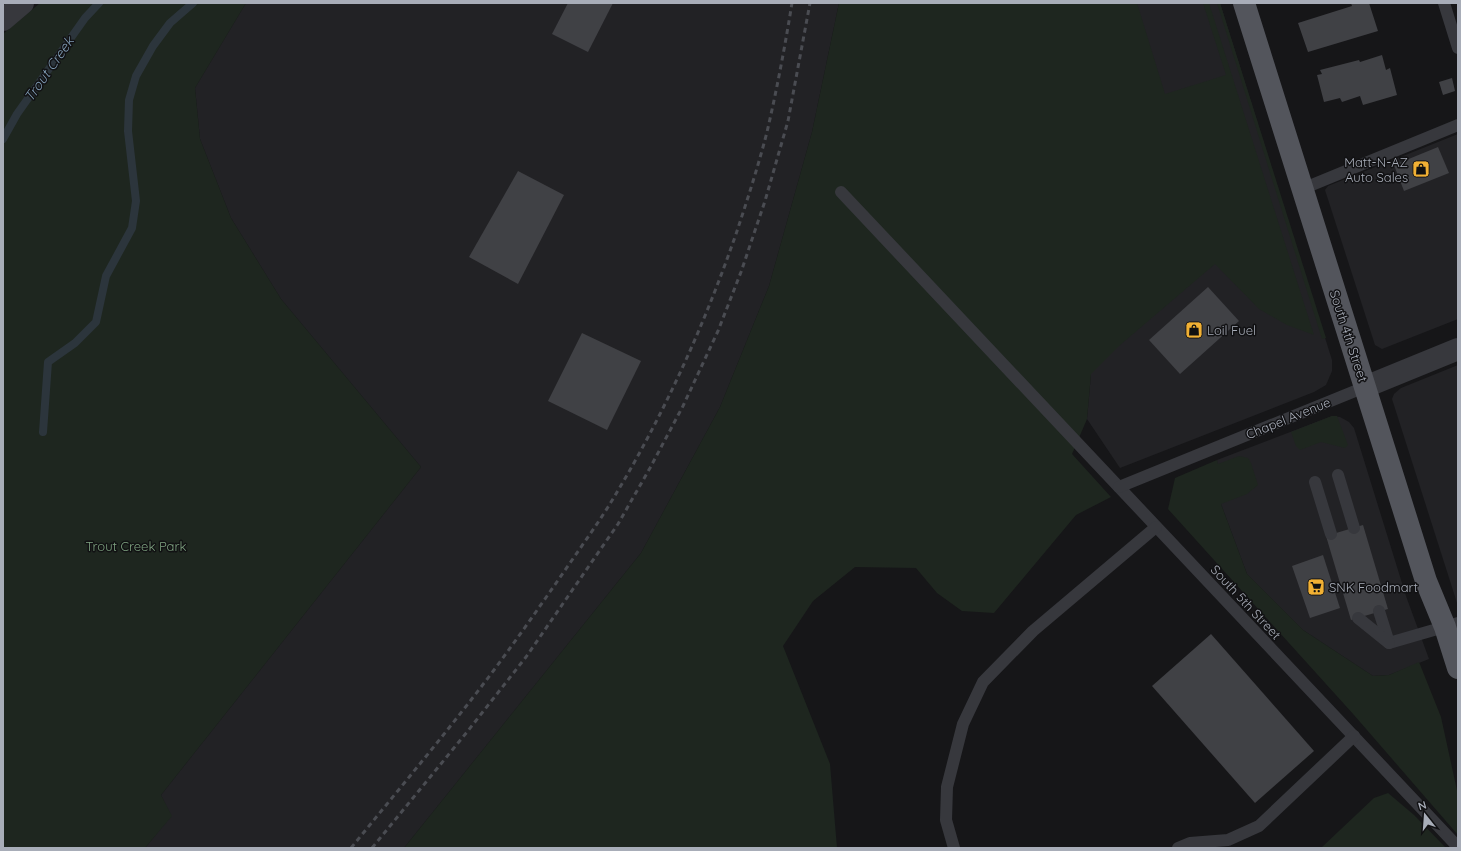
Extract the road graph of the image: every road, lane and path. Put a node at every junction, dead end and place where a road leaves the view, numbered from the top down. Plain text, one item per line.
1 (23, 3) edge
2 (1244, 3) edge
3 (1444, 3) edge
4 (3, 20) edge
5 (1458, 48) edge
6 (1458, 125) edge
7 (1302, 188) junction
8 (840, 192) dead end
9 (1458, 349) edge
10 (1365, 387) junction
11 (1338, 475) dead end
12 (1315, 482) dead end
13 (1119, 487) junction
14 (1156, 527) junction
15 (1354, 528) dead end
16 (1332, 534) dead end
17 (1379, 611) dead end
18 (1358, 618) dead end
19 (1451, 625) edge
20 (1389, 643) junction
21 (1458, 668) edge
22 (1354, 736) junction
23 (1458, 847) edge
24 (954, 848) edge
25 (1178, 848) edge

1 - 4 street
2 - 7 main road, South 4th Street
3 - 5 lane
6 - 7 lane
7 - 10 main road, South 4th Street
8 - 13 lane, South 5th Street
9 - 10 street, Chapel Avenue
10 - 13 lane, Chapel Avenue
10 - 19 main road, South 4th Street
11 - 15 lane
12 - 16 lane
13 - 14 lane, South 5th Street
14 - 22 lane, South 5th Street
14 - 24 lane
17 - 20 lane
18 - 20 lane
19 - 20 lane
19 - 21 main road, South 4th Street
22 - 23 lane, South 5th Street
22 - 25 lane

